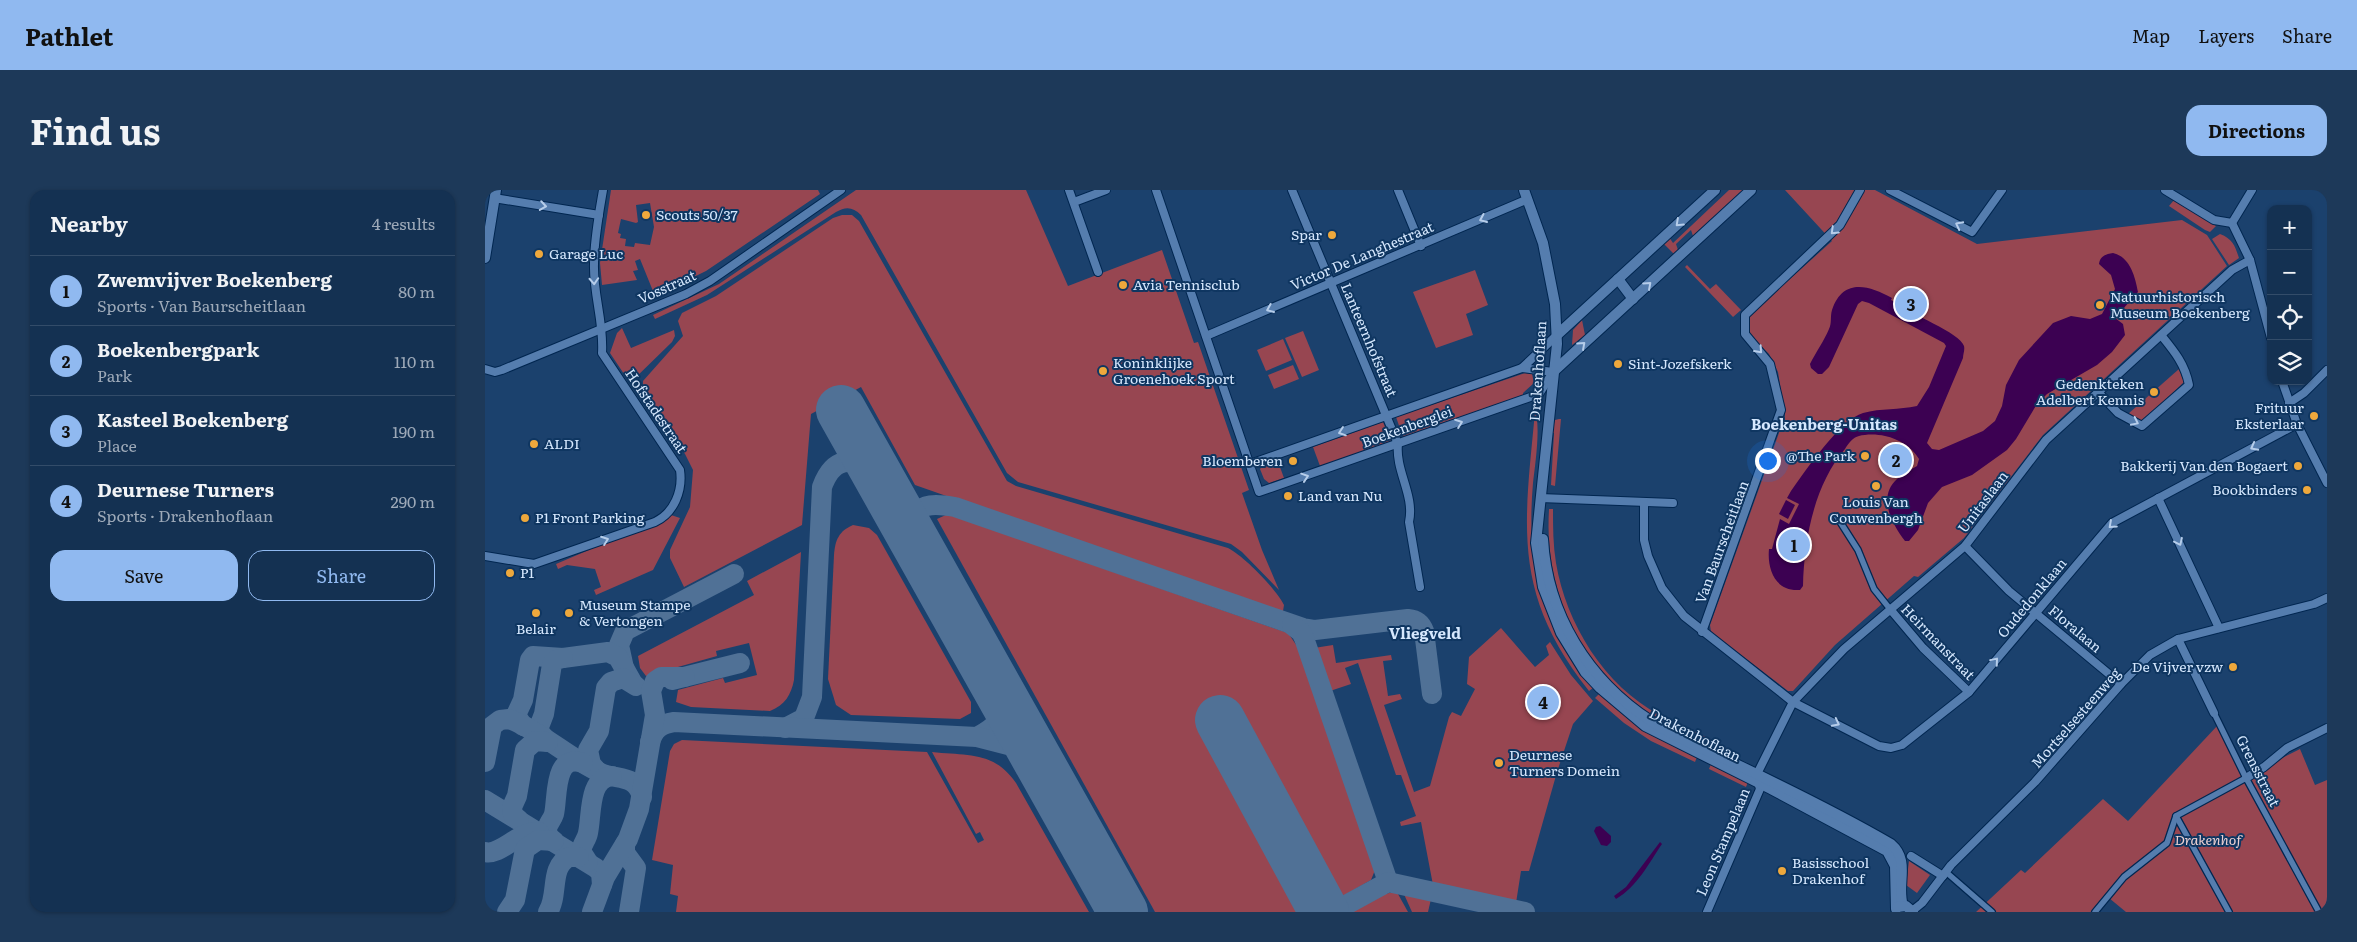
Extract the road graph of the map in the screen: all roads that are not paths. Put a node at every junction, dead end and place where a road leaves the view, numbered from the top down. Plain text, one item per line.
1 (603, 190) edge
2 (841, 190) edge
3 (1069, 190) edge
4 (1105, 190) edge
5 (1156, 190) edge
6 (1292, 190) edge
7 (1398, 190) edge
8 (1715, 190) edge
9 (1751, 190) edge
10 (1860, 190) edge
11 (1890, 190) edge
12 (2003, 190) edge
13 (2165, 190) edge
14 (2252, 190) edge
15 (495, 194) edge
16 (1526, 195) edge
17 (1074, 202) junction
18 (599, 215) junction
19 (2232, 223) junction
20 (1421, 246) junction
21 (485, 258) edge
22 (2250, 260) junction
23 (1098, 272) dead end
24 (1617, 279) junction
25 (1331, 283) junction
26 (1633, 299) junction
27 (2267, 323) edge
28 (602, 327) junction
29 (1557, 334) junction
30 (2161, 335) junction
31 (1206, 336) junction
32 (1522, 368) junction
33 (485, 369) edge
34 (2327, 370) edge
35 (1553, 372) junction
36 (2284, 385) edge
37 (2097, 392) junction
38 (2289, 404) junction
39 (1388, 416) junction
40 (2297, 424) junction
41 (1398, 444) junction
42 (1250, 464) junction
43 (2327, 483) edge
44 (1540, 498) junction
45 (2159, 498) junction
46 (1644, 502) junction
47 (1673, 503) dead end
48 (1837, 517) dead end
49 (1965, 546) junction
50 (485, 556) edge
51 (1420, 587) dead end
52 (2327, 598) edge
53 (1889, 610) junction
54 (2036, 613) junction
55 (2219, 628) junction
56 (1702, 632) junction
57 (2178, 639) junction
58 (2121, 684) junction
59 (1969, 692) junction
60 (1793, 702) junction
61 (2214, 713) joint
62 (2327, 728) edge
63 (1758, 778) junction
64 (2246, 778) junction
65 (2176, 816) junction
66 (1911, 856) dead end
67 (1944, 874) junction
68 (1903, 910) edge
69 (1707, 912) edge
70 (1992, 912) edge
71 (2095, 912) edge
72 (2229, 912) edge
73 (2319, 912) edge

1 - 18 street, Hofstadestraat
2 - 28 street, Vosstraat
3 - 17 street
4 - 17 street
5 - 31 street
6 - 25 street, Lanteernhofstraat
7 - 20 street
8 -> 24 street, Boekenberglei
26 -> 9 street, Boekenberglei
10 -> 56 street, Van Baurscheitlaan
12 -> 11 street
13 - 19 street
14 - 19 street
15 -> 18 street
15 - 21 street
16 -> 20 street, Victor De Langhestraat
16 - 29 street, Drakenhoflaan
17 - 23 street
18 -> 28 street, Hofstadestraat
19 - 22 street
20 - 25 street, Victor De Langhestraat
22 - 27 street
22 - 30 street, Unitaslaan
24 - 26 street
24 - 29 street, Boekenberglei
25 -> 31 street, Victor De Langhestraat
25 - 39 street, Lanteernhofstraat
35 -> 26 street, Boekenberglei
28 - 33 street, Vosstraat
50 -> 28 street, Hofstadestraat
29 - 32 street, Boekenberglei
29 - 35 street, Drakenhoflaan
30 - 37 street, Unitaslaan
37 -> 30 street
31 - 42 street
32 - 35 street, Boekenberglei
32 - 39 street, Boekenberglei
34 - 38 street
41 -> 35 street, Boekenberglei
35 - 44 street, Drakenhoflaan
36 - 38 street
37 - 49 street, Unitaslaan
38 - 40 street
39 - 41 street, Lanteernhofstraat
39 -> 42 street, Boekenberglei
40 - 43 street
40 -> 45 street, Oudedonklaan
42 -> 41 street, Boekenberglei
41 - 51 street, Lanteernhofstraat
44 - 46 street
44 - 63 street, Drakenhoflaan
45 -> 54 street, Oudedonklaan
45 -> 55 street
46 - 47 street
46 - 56 street, Oudedonklaan
48 - 53 street
49 - 53 street, Unitaslaan
49 - 54 street, Floralaan
52 - 55 street, Mortselsesteenweg
53 - 59 street, Heirmanstraat
53 - 60 street, Unitaslaan
54 - 58 street, Floralaan
59 -> 54 street, Oudedonklaan
55 - 57 street, Mortselsesteenweg
56 - 60 street, Oudedonklaan
57 - 58 street, Mortselsesteenweg
57 - 61 street, Grensstraat
58 - 67 street, Mortselsesteenweg
60 -> 59 street, Oudedonklaan
60 - 63 street, Unitaslaan
61 - 64 street, Grensstraat
62 - 64 street
63 - 68 street, Drakenhoflaan
63 - 69 street, Leon Stampelaan
64 - 65 street
64 - 73 street, Grensstraat
65 - 71 street
65 - 72 street
66 - 67 street
67 - 68 street, Mortselsesteenweg
67 - 70 street

